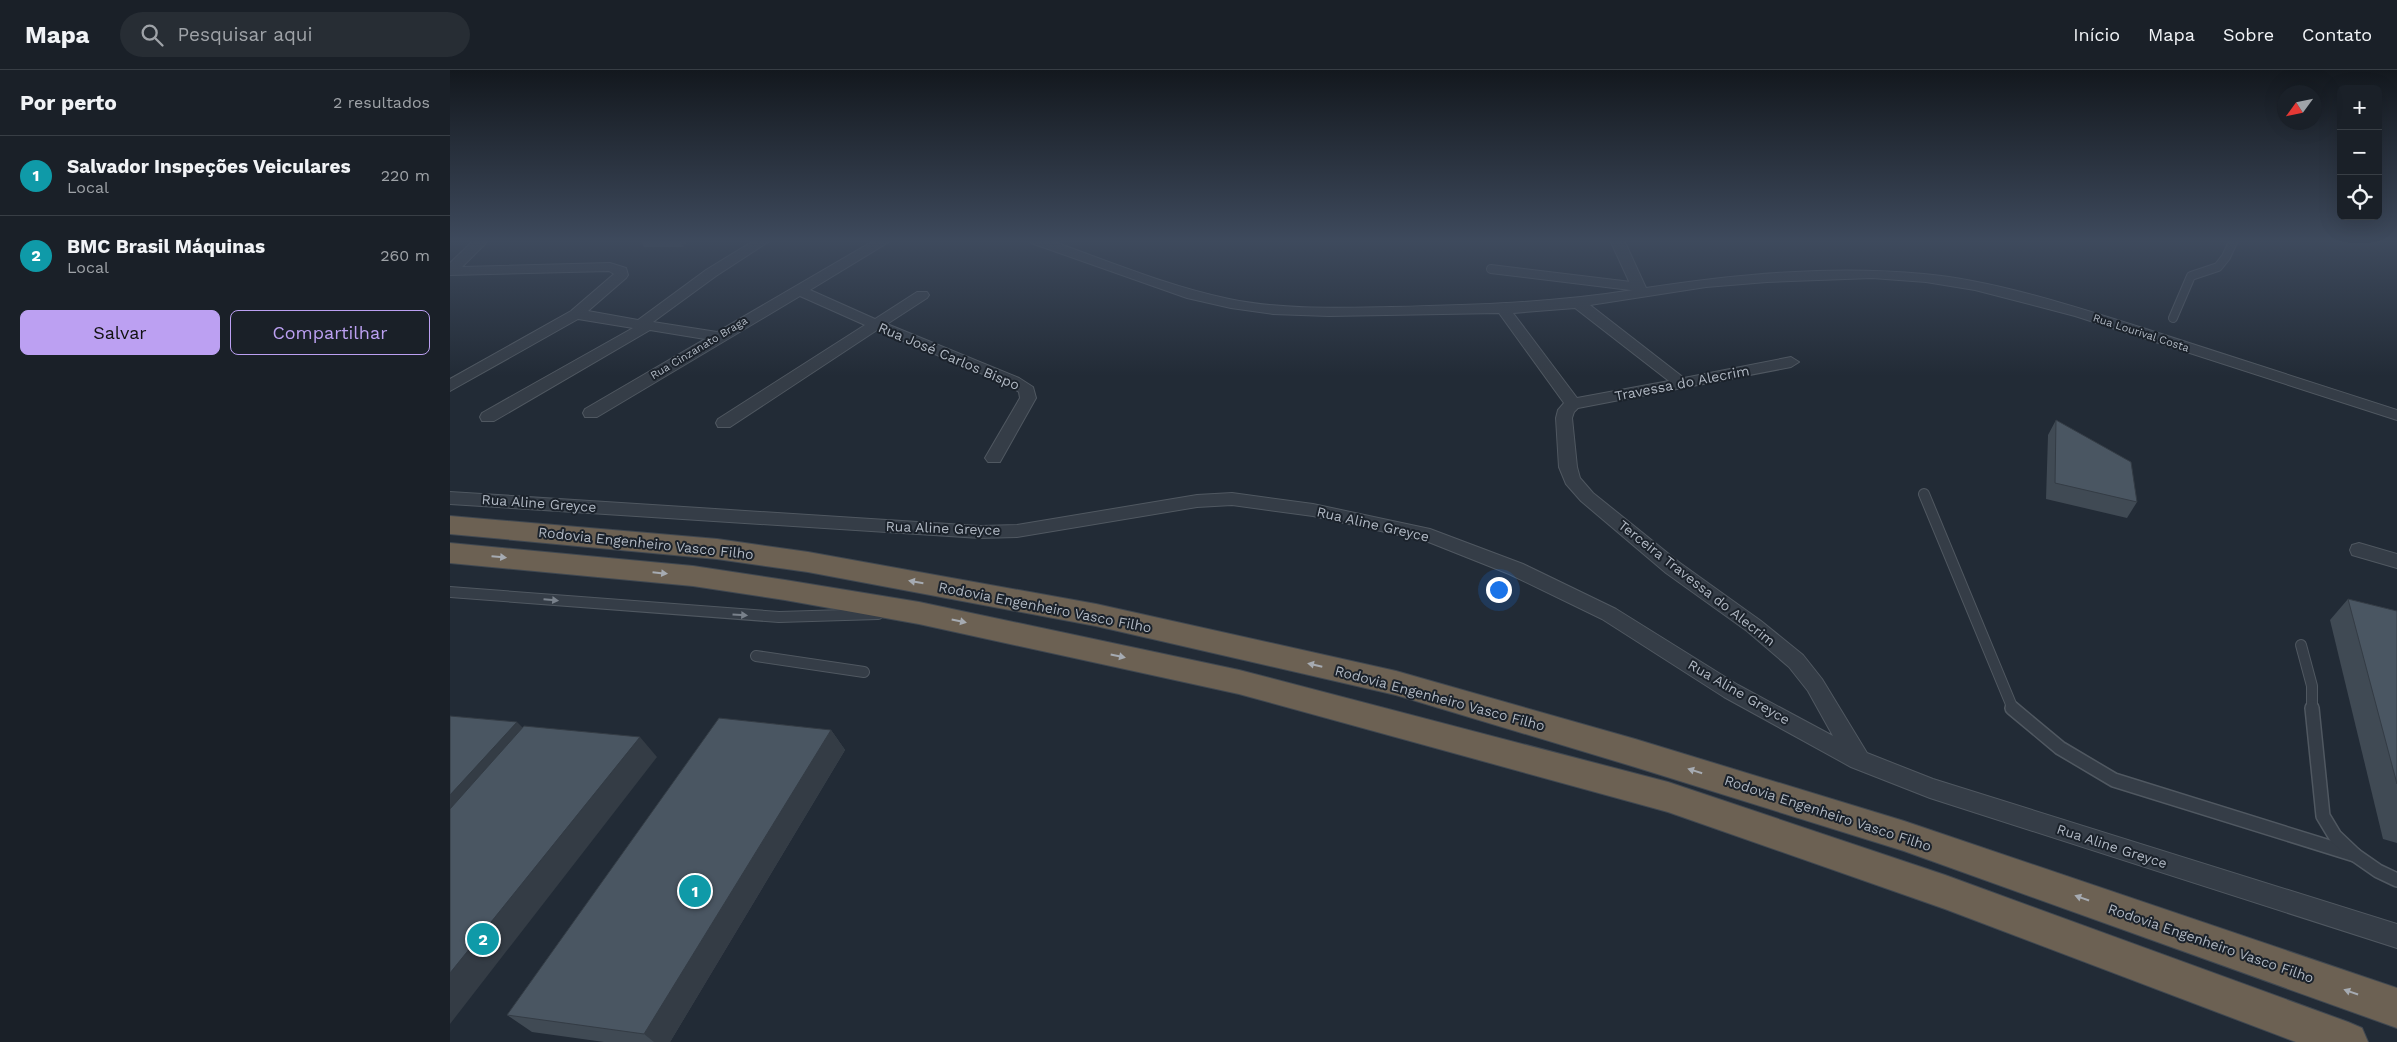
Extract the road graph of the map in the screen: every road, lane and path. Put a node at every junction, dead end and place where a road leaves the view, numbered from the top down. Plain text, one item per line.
1 (609, 285) edge
2 (695, 285) edge
3 (808, 285) edge
4 (1165, 285) edge
5 (1607, 285) edge
6 (1638, 285) edge
7 (1687, 285) edge
8 (1972, 285) edge
9 (2187, 285) edge
10 (800, 290) junction
11 (1640, 290) junction
12 (922, 295) dead end
13 (1578, 304) junction
14 (1503, 309) junction
15 (576, 314) junction
16 (2173, 318) dead end
17 (644, 325) junction
18 (877, 325) junction
19 (718, 337) junction
20 (1791, 362) dead end
21 (1680, 382) junction
22 (450, 386) edge
23 (1573, 404) junction
24 (591, 413) dead end
25 (2397, 416) edge
26 (488, 417) dead end
27 (724, 423) dead end
28 (994, 458) dead end
29 (1924, 494) dead end
30 (450, 498) edge
31 (450, 525) edge
32 (2359, 550) dead end
33 (450, 553) edge
34 (2397, 561) edge
35 (450, 592) edge
36 (919, 613) junction
37 (2301, 645) dead end
38 (756, 656) dead end
39 (864, 672) dead end
40 (1859, 760) junction
41 (2355, 855) junction
42 (2397, 880) edge
43 (2397, 936) edge
44 (2397, 1008) edge
45 (2348, 1042) edge

1 - 15 street
2 - 17 street
3 - 10 street, Rua Cinzanato Braga
4 - 14 street, Rua Lourival Costa
5 - 11 lane
6 - 11 street
7 - 11 street, Rua Lourival Costa
8 - 25 street, Rua Lourival Costa
9 - 16 lane
10 - 18 street, Rua José Carlos Bispo
10 - 19 street, Rua Cinzanato Braga
11 - 13 street, Rua Lourival Costa
12 - 18 street
13 - 14 street, Rua Lourival Costa
13 - 21 street
14 - 23 street
15 - 17 street
15 - 22 street
17 - 19 street
17 - 26 street
18 - 27 street
18 - 28 street, Rua José Carlos Bispo
19 - 24 street, Rua Cinzanato Braga
20 - 21 street, Travessa do Alecrim
21 - 23 street, Travessa do Alecrim
23 - 40 street, Terceira Travessa do Alecrim
29 - 41 lane
30 - 40 street, Rua Aline Greyce
44 -> 31 highway, Rodovia Engenheiro Vasco Filho
32 - 34 street
33 -> 36 highway, Rodovia Engenheiro Vasco Filho
35 -> 36 lane, Rodovia Engenheiro Vasco Filho
36 -> 45 highway, Rodovia Engenheiro Vasco Filho
37 - 41 lane
38 - 39 lane
40 - 43 street, Rua Aline Greyce
41 - 42 lane

